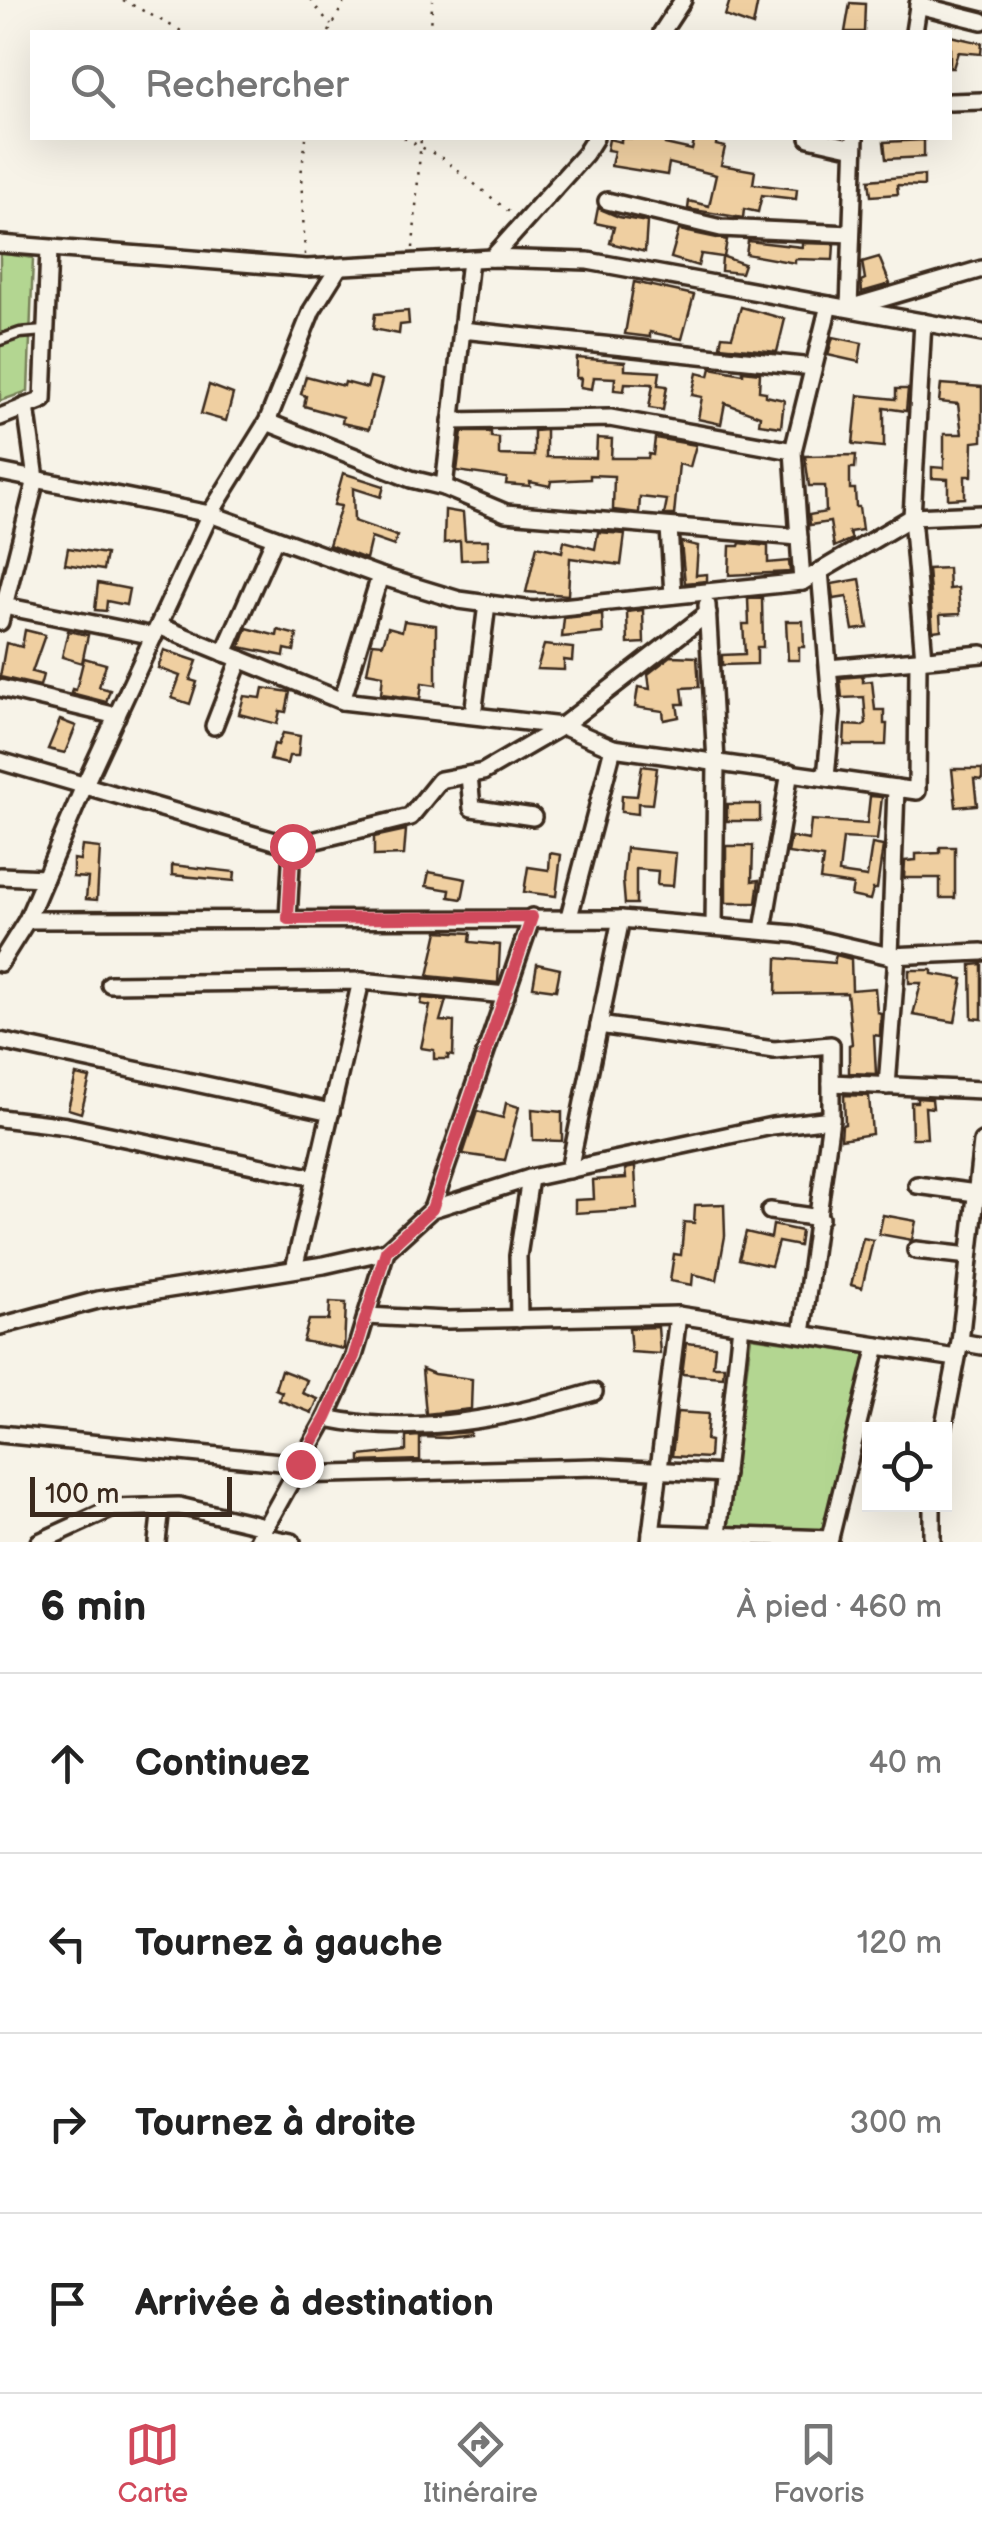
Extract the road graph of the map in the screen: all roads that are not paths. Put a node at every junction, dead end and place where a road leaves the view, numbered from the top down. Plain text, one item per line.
1 (683, 0) edge
2 (919, 3) edge
3 (982, 21) edge
4 (663, 30) edge
5 (914, 30) edge
6 (982, 101) edge
7 (952, 102) edge
8 (594, 140) edge
9 (826, 140) edge
10 (854, 143) edge
11 (607, 201) dead end
12 (851, 234) junction
13 (0, 244) edge
14 (49, 250) junction
15 (492, 258) junction
16 (470, 260) junction
17 (339, 267) junction
18 (982, 268) edge
19 (829, 305) junction
20 (848, 308) junction
21 (923, 322) junction
22 (462, 330) junction
23 (46, 331) junction
24 (982, 332) edge
25 (0, 340) edge
26 (813, 367) junction
27 (26, 406) junction
28 (0, 417) edge
29 (451, 421) junction
30 (266, 422) junction
31 (793, 451) junction
32 (0, 472) edge
33 (36, 479) junction
34 (444, 487) junction
35 (210, 514) junction
36 (982, 514) edge
37 (912, 517) junction
38 (669, 526) junction
39 (799, 537) junction
40 (275, 538) junction
41 (8, 560) edge
42 (820, 571) junction
43 (380, 576) junction
44 (802, 582) junction
45 (706, 592) junction
46 (673, 595) junction
47 (487, 604) junction
48 (708, 613) junction
49 (2, 614) edge
50 (156, 631) junction
51 (224, 652) junction
52 (982, 654) edge
53 (240, 659) junction
54 (921, 659) junction
55 (828, 668) junction
56 (0, 688) edge
57 (342, 701) junction
58 (117, 716) junction
59 (474, 716) junction
60 (214, 726) dead end
61 (562, 726) junction
62 (613, 748) junction
63 (0, 761) edge
64 (716, 762) junction
65 (790, 772) junction
66 (470, 774) junction
67 (826, 777) junction
68 (85, 784) junction
69 (896, 788) junction
70 (533, 817) dead end
71 (292, 846) junction
72 (0, 876) edge
73 (45, 878) junction
74 (532, 917) junction
75 (569, 917) junction
76 (621, 918) junction
77 (288, 919) junction
78 (27, 920) junction
79 (714, 926) junction
80 (763, 930) junction
81 (982, 952) edge
82 (893, 956) junction
83 (0, 963) edge
84 (361, 982) junction
85 (110, 984) dead end
86 (506, 995) junction
87 (599, 1024) junction
88 (0, 1041) edge
89 (831, 1084) junction
90 (887, 1086) junction
91 (982, 1090) edge
92 (331, 1112) junction
93 (0, 1118) edge
94 (831, 1119) junction
95 (982, 1142) edge
96 (569, 1170) junction
97 (316, 1178) junction
98 (530, 1178) junction
99 (918, 1185) dead end
100 (976, 1193) junction
101 (432, 1209) junction
102 (770, 1211) dead end
103 (820, 1218) junction
104 (916, 1250) dead end
105 (386, 1251) junction
106 (970, 1256) junction
107 (294, 1270) junction
108 (678, 1315) junction
109 (366, 1316) junction
110 (520, 1319) junction
111 (741, 1324) junction
112 (0, 1326) edge
113 (802, 1334) junction
114 (877, 1346) junction
115 (982, 1346) edge
116 (958, 1350) junction
117 (594, 1392) dead end
118 (326, 1418) junction
119 (944, 1422) edge
120 (0, 1434) edge
121 (297, 1469) junction
122 (659, 1471) junction
123 (725, 1474) junction
124 (161, 1506) junction
125 (932, 1512) edge
126 (260, 1535) edge
127 (718, 1535) junction
128 (651, 1537) edge
129 (830, 1541) edge
130 (39, 1542) edge
131 (156, 1542) edge
132 (292, 1542) edge
133 (932, 1542) edge

1 - 4 street
2 - 3 street
2 - 5 street
6 - 7 street
8 - 15 street
9 - 10 street
10 - 12 street
11 - 12 street
12 - 20 street
13 - 14 street
14 - 17 street
14 - 23 street
15 - 16 street
15 - 19 street
16 - 17 street
16 - 22 street
17 - 30 street
18 - 20 street
19 - 20 street
19 - 26 street
20 - 21 street
21 - 24 street
21 - 37 street
22 - 26 street
22 - 29 street
23 - 25 lane
23 - 27 street
26 - 31 street
27 - 28 street
27 - 33 street
29 - 31 street
29 - 34 street
30 - 34 street
30 - 35 street
31 - 39 street
32 - 33 street
33 - 35 street
33 - 41 street
34 - 38 street
35 - 40 street
35 - 50 street
36 - 37 street
37 - 42 street
37 - 54 street
38 - 39 street
38 - 46 street
39 - 44 street
40 - 43 street
40 - 51 street
41 - 49 street
42 - 44 street
42 - 55 street
43 - 47 street
43 - 57 street
44 - 45 street
45 - 46 street
45 - 48 street
46 - 47 street
47 - 59 street
48 - 61 street
48 - 64 street
49 - 50 street
50 - 51 street
50 - 58 street
51 - 53 street
52 - 54 street
53 - 57 street
53 - 60 street
54 - 55 street
54 - 69 street
55 - 67 street
56 - 58 street
57 - 59 street
58 - 68 street
59 - 61 street
61 - 62 street
61 - 66 street
62 - 64 street
62 - 75 street
63 - 68 street
64 - 65 street
64 - 79 street
65 - 67 street
65 - 80 street
66 - 70 street
66 - 71 street
67 - 69 street
68 - 71 street
68 - 73 street
69 - 82 street
71 - 77 street
72 - 73 street
73 - 78 street
74 - 75 street
74 - 77 street
74 - 86 street
75 - 76 street
76 - 79 street
76 - 87 street
77 - 78 street
78 - 83 street
79 - 80 street
80 - 82 street
81 - 82 street
82 - 90 street
84 - 85 street
84 - 86 street
84 - 92 street
86 - 101 street
87 - 89 street
87 - 96 street
88 - 92 street
89 - 90 street
89 - 94 street
90 - 91 street
92 - 97 street
93 - 97 street
94 - 96 street
94 - 103 street
95 - 100 street
96 - 98 street
97 - 107 street
98 - 101 street
98 - 110 street
99 - 100 street
100 - 106 street
101 - 105 street
102 - 103 street
103 - 113 street
104 - 106 street
105 - 107 street
105 - 109 street
106 - 116 street
107 - 112 street
108 - 110 street
108 - 111 street
108 - 122 street
109 - 110 street
109 - 118 street
111 - 113 street
111 - 123 street
113 - 114 street
114 - 116 street
114 - 129 street
115 - 116 street
116 - 119 street
117 - 118 street
118 - 121 street
120 - 121 street
121 - 122 street
121 - 126 street
122 - 123 street
122 - 128 street
123 - 127 street
124 - 126 street
124 - 130 street
124 - 131 street
125 - 133 street
126 - 132 street
127 - 128 street
127 - 129 street

